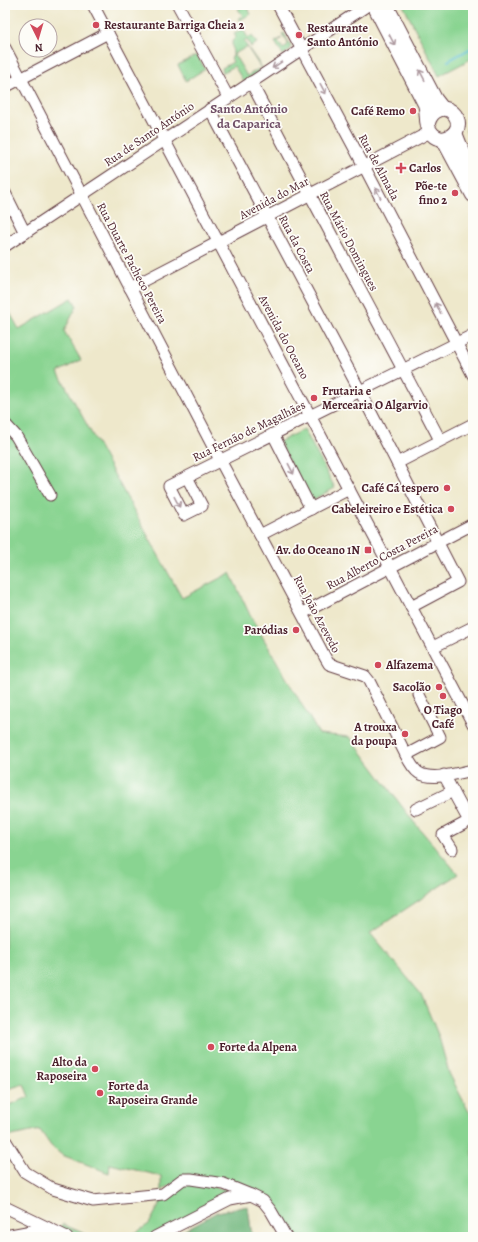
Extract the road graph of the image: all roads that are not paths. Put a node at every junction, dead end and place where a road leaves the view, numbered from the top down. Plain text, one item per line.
1 (93, 5) edge
2 (178, 5) edge
3 (278, 5) edge
4 (368, 5) edge
5 (374, 5) edge
6 (386, 5) edge
7 (108, 33) junction
8 (5, 48) edge
9 (301, 49) junction
10 (21, 78) junction
11 (251, 82) junction
12 (5, 87) edge
13 (228, 97) junction
14 (442, 108) junction
15 (210, 109) junction
16 (429, 127) junction
17 (449, 136) junction
18 (165, 139) junction
19 (364, 166) junction
20 (473, 172) edge
21 (5, 193) edge
22 (82, 195) junction
23 (309, 195) junction
24 (473, 195) edge
25 (267, 216) junction
26 (25, 232) junction
27 (219, 242) junction
28 (5, 246) edge
29 (130, 288) junction
30 (473, 335) edge
31 (456, 343) junction
32 (403, 369) junction
33 (473, 375) edge
34 (360, 391) junction
35 (310, 416) junction
36 (5, 424) edge
37 (473, 424) edge
38 (272, 434) junction
39 (440, 440) junction
40 (220, 460) junction
41 (397, 463) junction
42 (187, 477) dead end
43 (349, 489) junction
44 (50, 495) dead end
45 (311, 509) junction
46 (473, 524) edge
47 (260, 535) junction
48 (438, 542) junction
49 (390, 567) junction
50 (411, 607) junction
51 (302, 613) junction
52 (473, 626) edge
53 (433, 647) junction
54 (419, 695) dead end
55 (473, 724) edge
56 (406, 755) junction
57 (473, 770) edge
58 (444, 775) junction
59 (453, 791) junction
60 (416, 809) dead end
61 (452, 849) dead end
62 (5, 1140) edge
63 (251, 1195) junction
64 (5, 1207) edge
65 (48, 1228) junction
66 (5, 1236) edge
67 (67, 1237) edge
68 (155, 1237) edge
69 (286, 1237) edge

1 - 7 street, Avenida do Oceano
2 - 13 street
3 - 9 street, Rua de Almada
4 - 9 street, Rua de Santo António
5 -> 16 main road
14 -> 6 main road
7 - 10 street
7 - 18 street, Avenida do Oceano
8 - 10 street, Rua Duarte Pacheco Pereira
9 -> 11 street, Rua de Santo António
9 -> 19 street, Rua de Almada
10 - 12 street
10 - 22 street, Rua Duarte Pacheco Pereira
11 - 13 street, Rua de Santo António
11 - 23 street, Rua Mário Domingues
13 - 15 street, Rua de Santo António
14 - 16 main road
14 - 17 main road
15 - 18 street, Rua de Santo António
15 - 25 street, Rua da Costa
16 - 17 main road
16 - 19 street, Avenida do Mar
17 - 20 main road
17 - 24 main road
18 - 22 street, Rua de Santo António
18 - 27 street, Avenida do Oceano
19 - 23 street, Avenida do Mar
31 -> 19 street, Rua de Almada
21 - 26 street
22 - 26 street, Rua de Santo António
22 - 29 street, Rua Duarte Pacheco Pereira
23 - 25 street, Avenida do Mar
23 - 32 street, Rua Mário Domingues
25 - 27 street, Avenida do Mar
25 - 34 street, Rua da Costa
26 - 28 street, Rua de Santo António
27 - 29 street, Avenida do Mar
27 - 35 street, Avenida do Oceano
29 - 40 street, Rua Duarte Pacheco Pereira
30 - 31 street, Rua Fernão de Magalhães
31 - 32 street, Rua Fernão de Magalhães
31 - 33 street, Rua de Almada
32 - 34 street, Rua Fernão de Magalhães
32 - 39 street, Rua Mário Domingues
34 - 35 street, Rua Fernão de Magalhães
34 - 41 street, Rua da Costa
35 - 38 street, Rua Fernão de Magalhães
35 - 43 street, Avenida do Oceano
36 - 44 street
37 - 39 street
38 - 40 street, Rua Fernão de Magalhães
38 -> 45 street
39 - 41 street
40 - 42 street, Rua Fernão de Magalhães
40 - 47 street, Rua João Azevedo
41 - 48 street, Rua da Costa
43 - 45 street
43 - 49 street, Avenida do Oceano
45 - 47 street
46 - 48 street, Rua Alberto Costa Pereira
47 - 51 street, Rua João Azevedo
48 - 49 street, Rua Alberto Costa Pereira
48 - 50 street, Rua da Costa
49 - 50 street, Avenida do Oceano
49 - 51 street, Rua Alberto Costa Pereira
50 - 53 street, Avenida do Oceano
51 - 56 street, Rua João Azevedo
52 - 53 street
53 - 55 street, Avenida do Oceano
54 - 56 street
56 - 58 street, Rua João Azevedo
57 - 58 street, Rua João Azevedo
58 - 59 street
59 - 60 street
59 - 61 street
62 - 63 street
63 - 68 street
63 - 69 street
64 - 65 street
65 - 66 street
65 - 67 street

